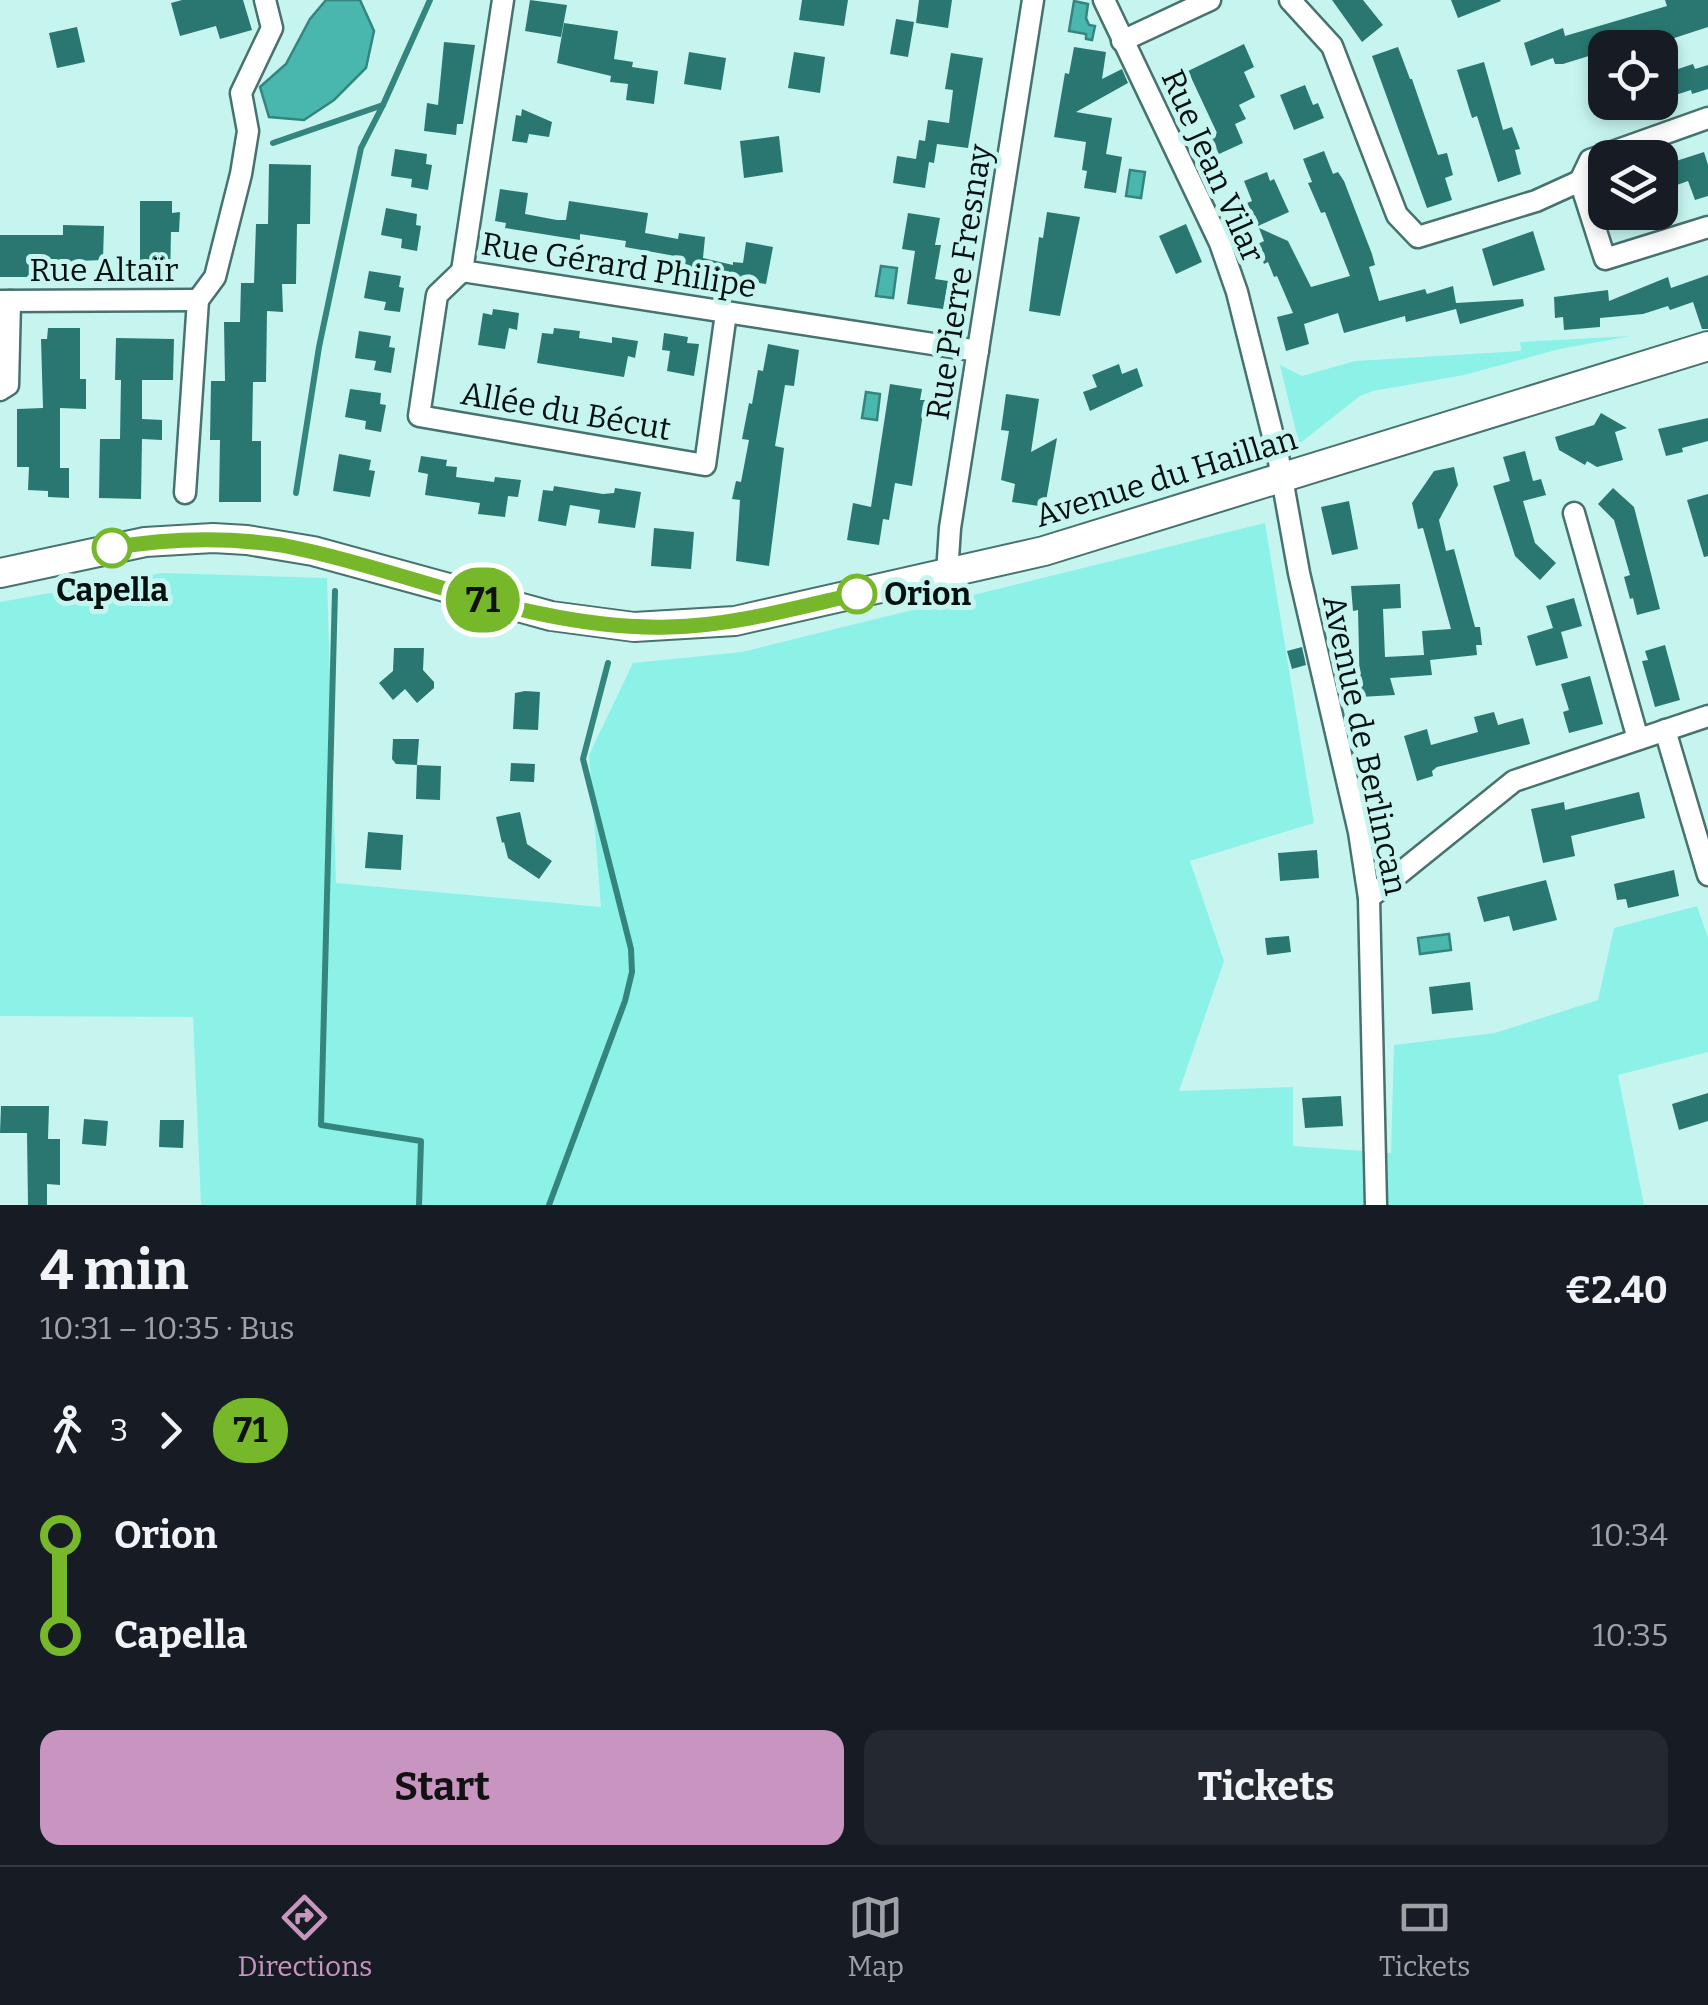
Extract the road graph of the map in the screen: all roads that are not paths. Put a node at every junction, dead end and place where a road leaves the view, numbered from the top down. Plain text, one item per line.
1 (265, 0) edge
2 (503, 0) edge
3 (1034, 0) edge
4 (1104, 0) edge
5 (1210, 0) edge
6 (1290, 0) edge
7 (1122, 40) junction
8 (1708, 118) edge
9 (1580, 181) junction
10 (1708, 227) edge
11 (462, 271) junction
12 (198, 300) junction
13 (5, 301) edge
14 (726, 313) junction
15 (1708, 346) edge
16 (978, 351) junction
17 (0, 390) edge
18 (1280, 478) junction
19 (185, 493) dead end
20 (1574, 513) dead end
21 (0, 572) edge
22 (947, 574) junction
23 (1708, 716) edge
24 (1665, 730) junction
25 (1638, 739) junction
26 (1708, 875) edge
27 (1369, 898) junction
28 (1376, 1205) edge

1 - 12 street
2 - 11 street, Rue Gérard Philipe
3 - 16 street, Rue Pierre Fresnay
4 - 7 street, Rue Jean Vilar
5 - 7 street
6 - 9 street
7 - 18 street, Rue Jean Vilar
8 - 9 street
9 - 10 street
11 - 14 street, Rue Gérard Philipe
11 - 14 street, Allée du Bécut
12 - 13 street, Rue Altaïr
12 - 19 street
13 - 17 street
14 - 16 street, Rue Gérard Philipe
15 - 18 street, Avenue du Haillan
16 - 22 street, Rue Pierre Fresnay
18 - 22 street, Avenue du Haillan
18 - 27 street, Avenue de Berlincan
20 - 25 street
21 - 22 street, Avenue du Haillan
23 - 24 street
24 - 25 street
24 - 26 street
25 - 27 street
27 - 28 street, Avenue de Berlincan

